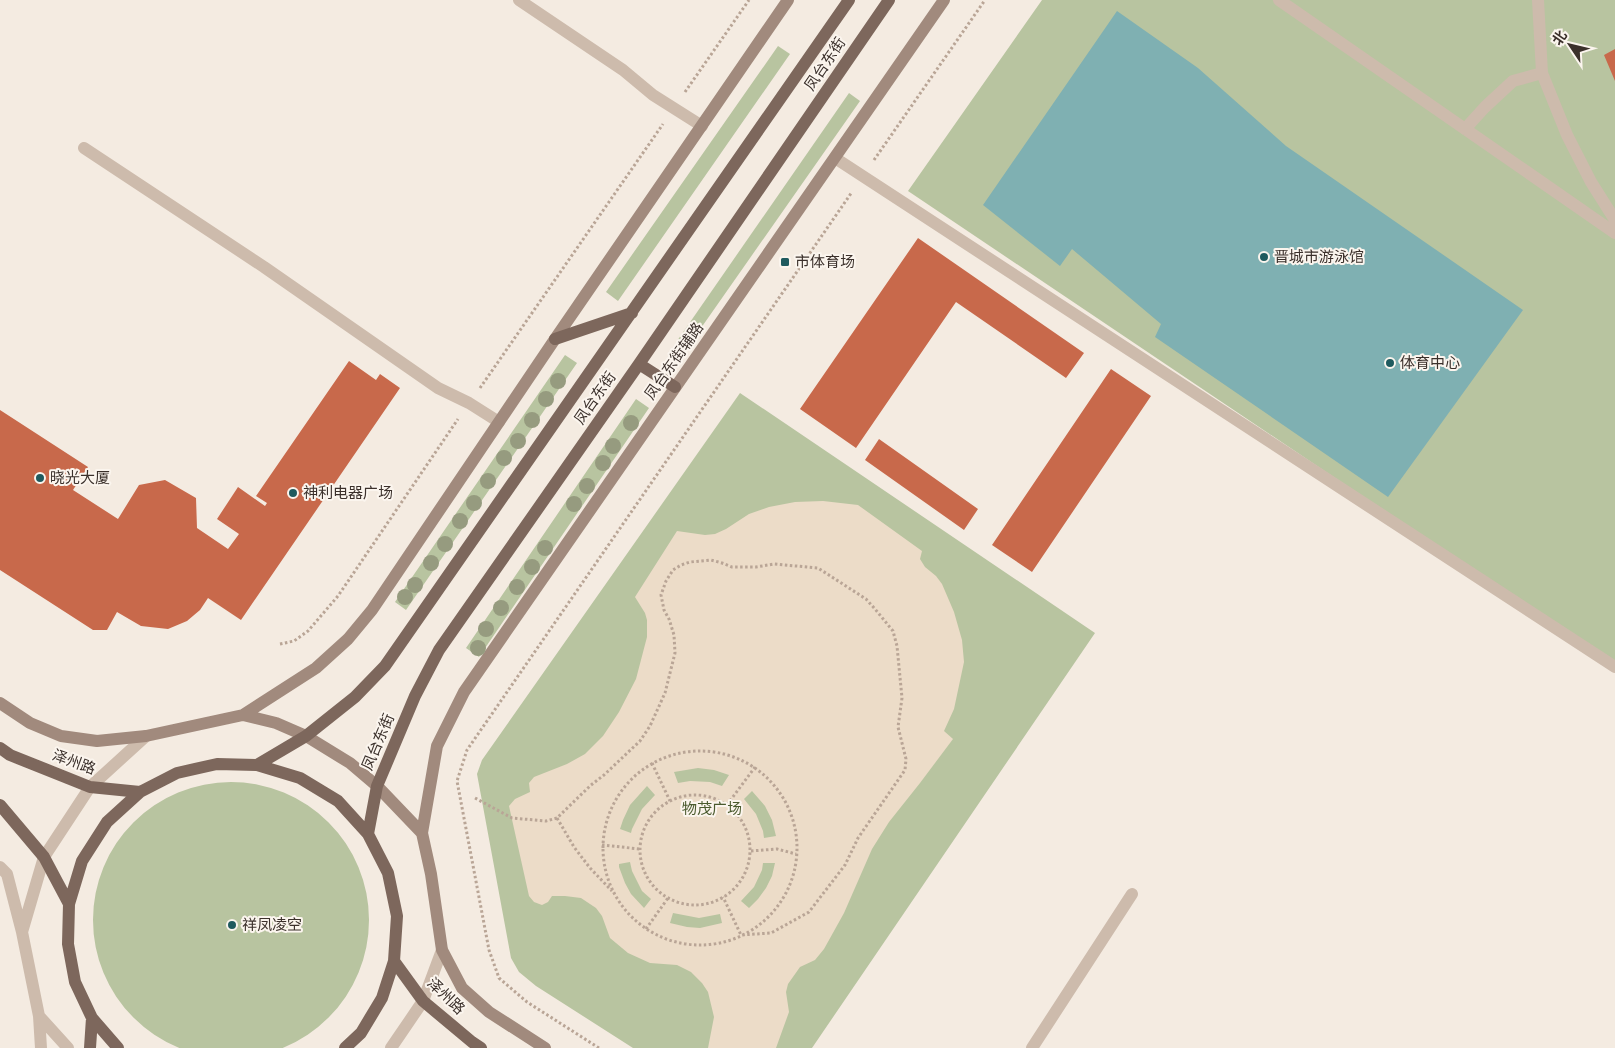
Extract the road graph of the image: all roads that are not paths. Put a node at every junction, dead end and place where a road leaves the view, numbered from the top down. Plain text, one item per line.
1 (519, 0) edge
2 (788, 0) edge
3 (849, 0) edge
4 (889, 0) edge
5 (944, 0) edge
6 (1278, 0) edge
7 (1538, 0) edge
8 (1542, 73) junction
9 (702, 126) junction
10 (1465, 129) junction
11 (84, 148) dead end
12 (835, 158) junction
13 (1615, 220) edge
14 (1615, 233) edge
15 (632, 312) junction
16 (555, 338) junction
17 (639, 364) junction
18 (675, 387) junction
19 (499, 422) junction
20 (1615, 667) edge
21 (0, 703) edge
22 (242, 715) junction
23 (146, 736) junction
24 (306, 736) junction
25 (0, 748) edge
26 (257, 765) junction
27 (377, 786) junction
28 (90, 787) junction
29 (140, 792) junction
30 (0, 805) edge
31 (422, 833) junction
32 (368, 834) junction
33 (44, 857) junction
34 (0, 867) edge
35 (1132, 894) dead end
36 (69, 904) junction
37 (22, 932) junction
38 (442, 950) junction
39 (394, 960) junction
40 (423, 1001) junction
41 (40, 1016) junction
42 (92, 1018) junction
43 (40, 1048) edge
44 (68, 1048) edge
45 (90, 1048) edge
46 (118, 1048) edge
47 (345, 1048) edge
48 (392, 1048) edge
49 (481, 1048) edge
50 (545, 1048) edge
51 (1032, 1048) edge

1 - 9 street
2 - 9 main road
3 - 15 main road, 凤台东街
4 - 17 main road, 凤台东街
5 - 12 main road, 凤台东街辅路
6 - 10 street
7 - 8 street
8 - 10 street
8 - 13 street
9 - 16 main road
10 - 14 street
11 - 19 street
12 - 18 main road, 凤台东街辅路
12 - 20 street
15 - 16 main road
15 - 24 main road, 凤台东街
16 - 19 main road
17 - 18 main road
17 - 27 main road, 凤台东街
18 - 31 main road, 凤台东街辅路
19 - 22 main road
21 - 23 main road
22 - 23 main road
22 - 24 main road
23 - 28 street
24 - 26 main road, 凤台东街
24 - 27 main road
25 - 28 main road, 泽州路
26 - 29 main road
26 - 32 main road
27 - 31 main road
27 - 32 main road, 凤台东街
28 - 29 main road, 泽州路
28 - 33 street
29 - 36 main road
30 - 33 main road
31 - 38 main road
32 - 39 main road
33 - 36 main road
33 - 37 street
34 - 37 street
35 - 51 street
36 - 42 main road
37 - 41 street
38 - 40 street
38 - 50 main road
39 - 40 main road, 泽州路
39 - 47 main road
40 - 48 street
40 - 49 main road, 泽州路
41 - 43 street
41 - 44 street
42 - 45 main road
42 - 46 main road

